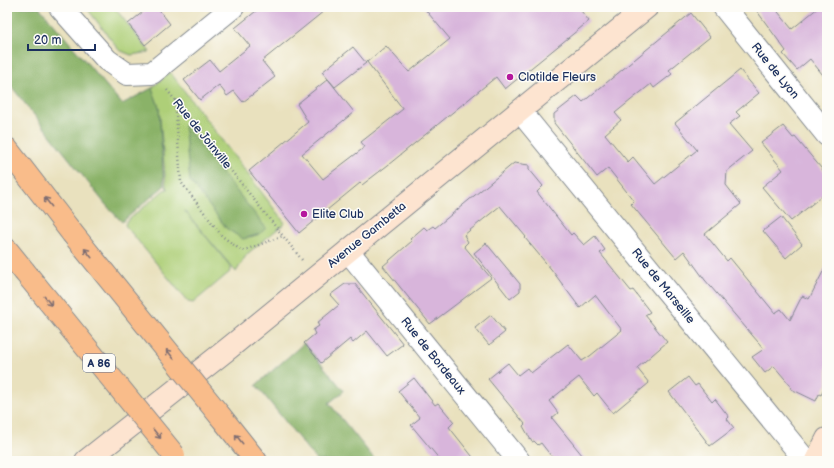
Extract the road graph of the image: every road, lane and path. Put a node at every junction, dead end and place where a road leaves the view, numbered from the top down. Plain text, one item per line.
1 (60, 7) edge
2 (233, 7) edge
3 (647, 7) edge
4 (724, 7) edge
5 (152, 73) junction
6 (175, 100) junction
7 (520, 111) junction
8 (827, 135) edge
9 (7, 149) edge
10 (283, 236) junction
11 (7, 250) edge
12 (348, 251) junction
13 (316, 278) junction
14 (827, 439) edge
15 (177, 458) edge
16 (86, 461) edge
17 (256, 461) edge
18 (519, 461) edge
19 (806, 461) edge
20 (816, 461) edge

1 - 5 street
2 - 5 street
3 - 7 street, Avenue Gambetta
4 - 8 street, Rue de Lyon
5 - 6 path, Rue de Joinville
6 - 10 path, Rue de Joinville
6 - 10 path
7 - 12 street, Avenue Gambetta
7 - 19 street, Rue de Marseille
17 -> 9 highway, bridge
10 - 13 path, Rue de Joinville
11 -> 15 highway, A 86, bridge
12 - 13 street, Avenue Gambetta
12 - 18 street, Rue de Bordeaux
13 - 16 street, Avenue Gambetta
14 - 20 street

